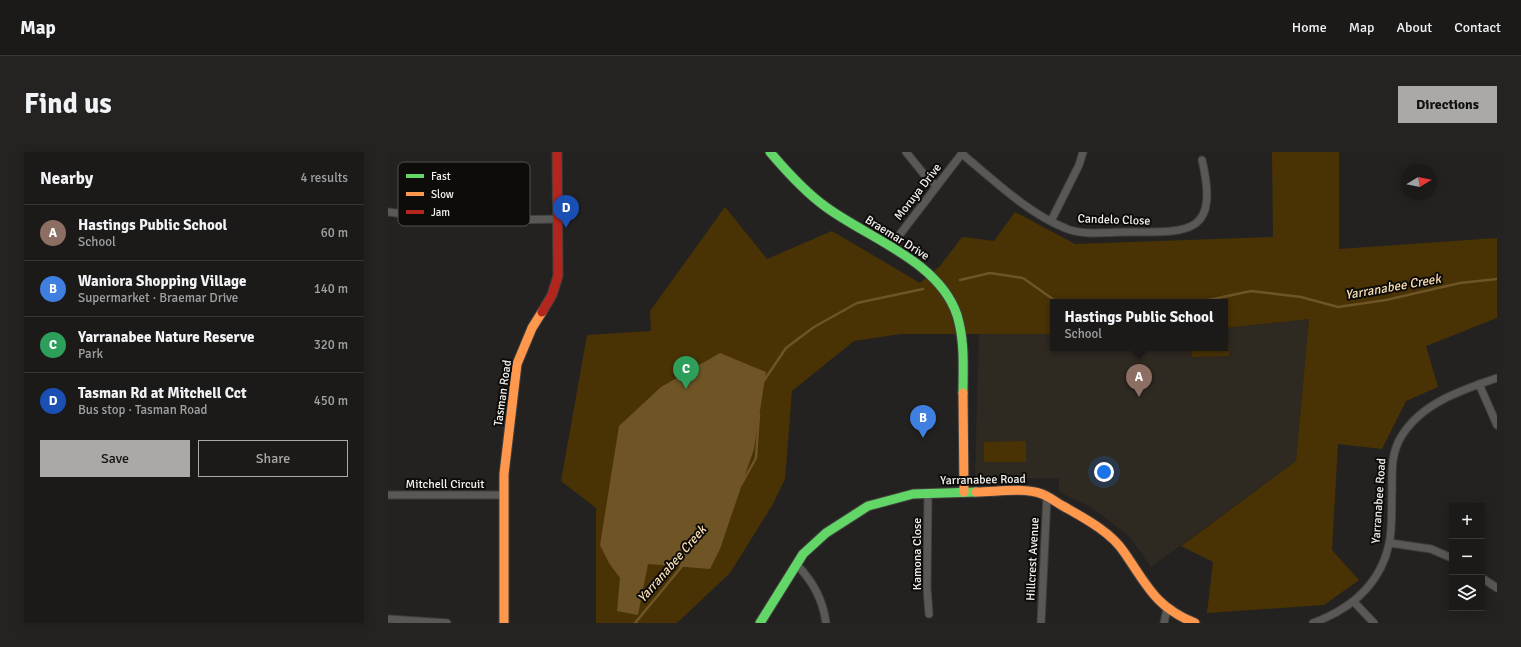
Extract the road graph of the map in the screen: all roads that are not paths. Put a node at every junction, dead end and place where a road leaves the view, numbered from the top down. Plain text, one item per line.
1 (557, 152) edge
2 (770, 152) edge
3 (906, 152) edge
4 (1083, 152) edge
5 (962, 153) edge
6 (1202, 160) dead end
7 (937, 186) junction
8 (388, 212) edge
9 (398, 213) edge
10 (559, 219) junction
11 (530, 220) edge
12 (1051, 221) junction
13 (890, 246) junction
14 (1497, 378) edge
15 (1479, 384) junction
16 (1497, 425) edge
17 (964, 492) junction
18 (928, 493) junction
19 (388, 495) edge
20 (503, 495) junction
21 (1047, 496) junction
22 (1390, 543) junction
23 (1449, 557) edge
24 (796, 564) junction
25 (1485, 580) edge
26 (1497, 588) edge
27 (1354, 602) junction
28 (1167, 609) junction
29 (929, 614) dead end
30 (388, 619) edge
31 (447, 623) edge
32 (504, 623) edge
33 (760, 623) edge
34 (826, 623) edge
35 (1041, 623) edge
36 (1164, 623) edge
37 (1195, 623) edge
38 (1313, 623) edge
39 (1374, 623) edge

1 - 10 street, Tasman Road
2 - 13 street, Braemar Drive
3 - 7 street
4 - 12 street
5 - 7 street, Moruya Drive
5 - 12 street, Candelo Close
6 - 12 street, Candelo Close
7 - 13 street, Moruya Drive
8 - 9 street
10 - 11 street
10 - 20 street, Tasman Road
13 - 17 street, Braemar Drive
14 - 15 street, Yarranabee Road
15 - 16 street
15 - 22 street, Yarranabee Road
17 - 18 street, Yarranabee Road
17 - 21 street, Yarranabee Road
18 - 24 street, Yarranabee Road
18 - 29 street, Kamona Close
19 - 20 street, Mitchell Circuit
20 - 32 street, Tasman Road
21 - 28 street, Yarranabee Road
21 - 35 street, Hillcrest Avenue
22 - 23 street
22 - 27 street, Yarranabee Road
24 - 33 street, Yarranabee Road
24 - 34 street
25 - 26 street
27 - 38 street, Yarranabee Road
27 - 39 street
28 - 36 street
28 - 37 street, Yarranabee Road
30 - 31 street

